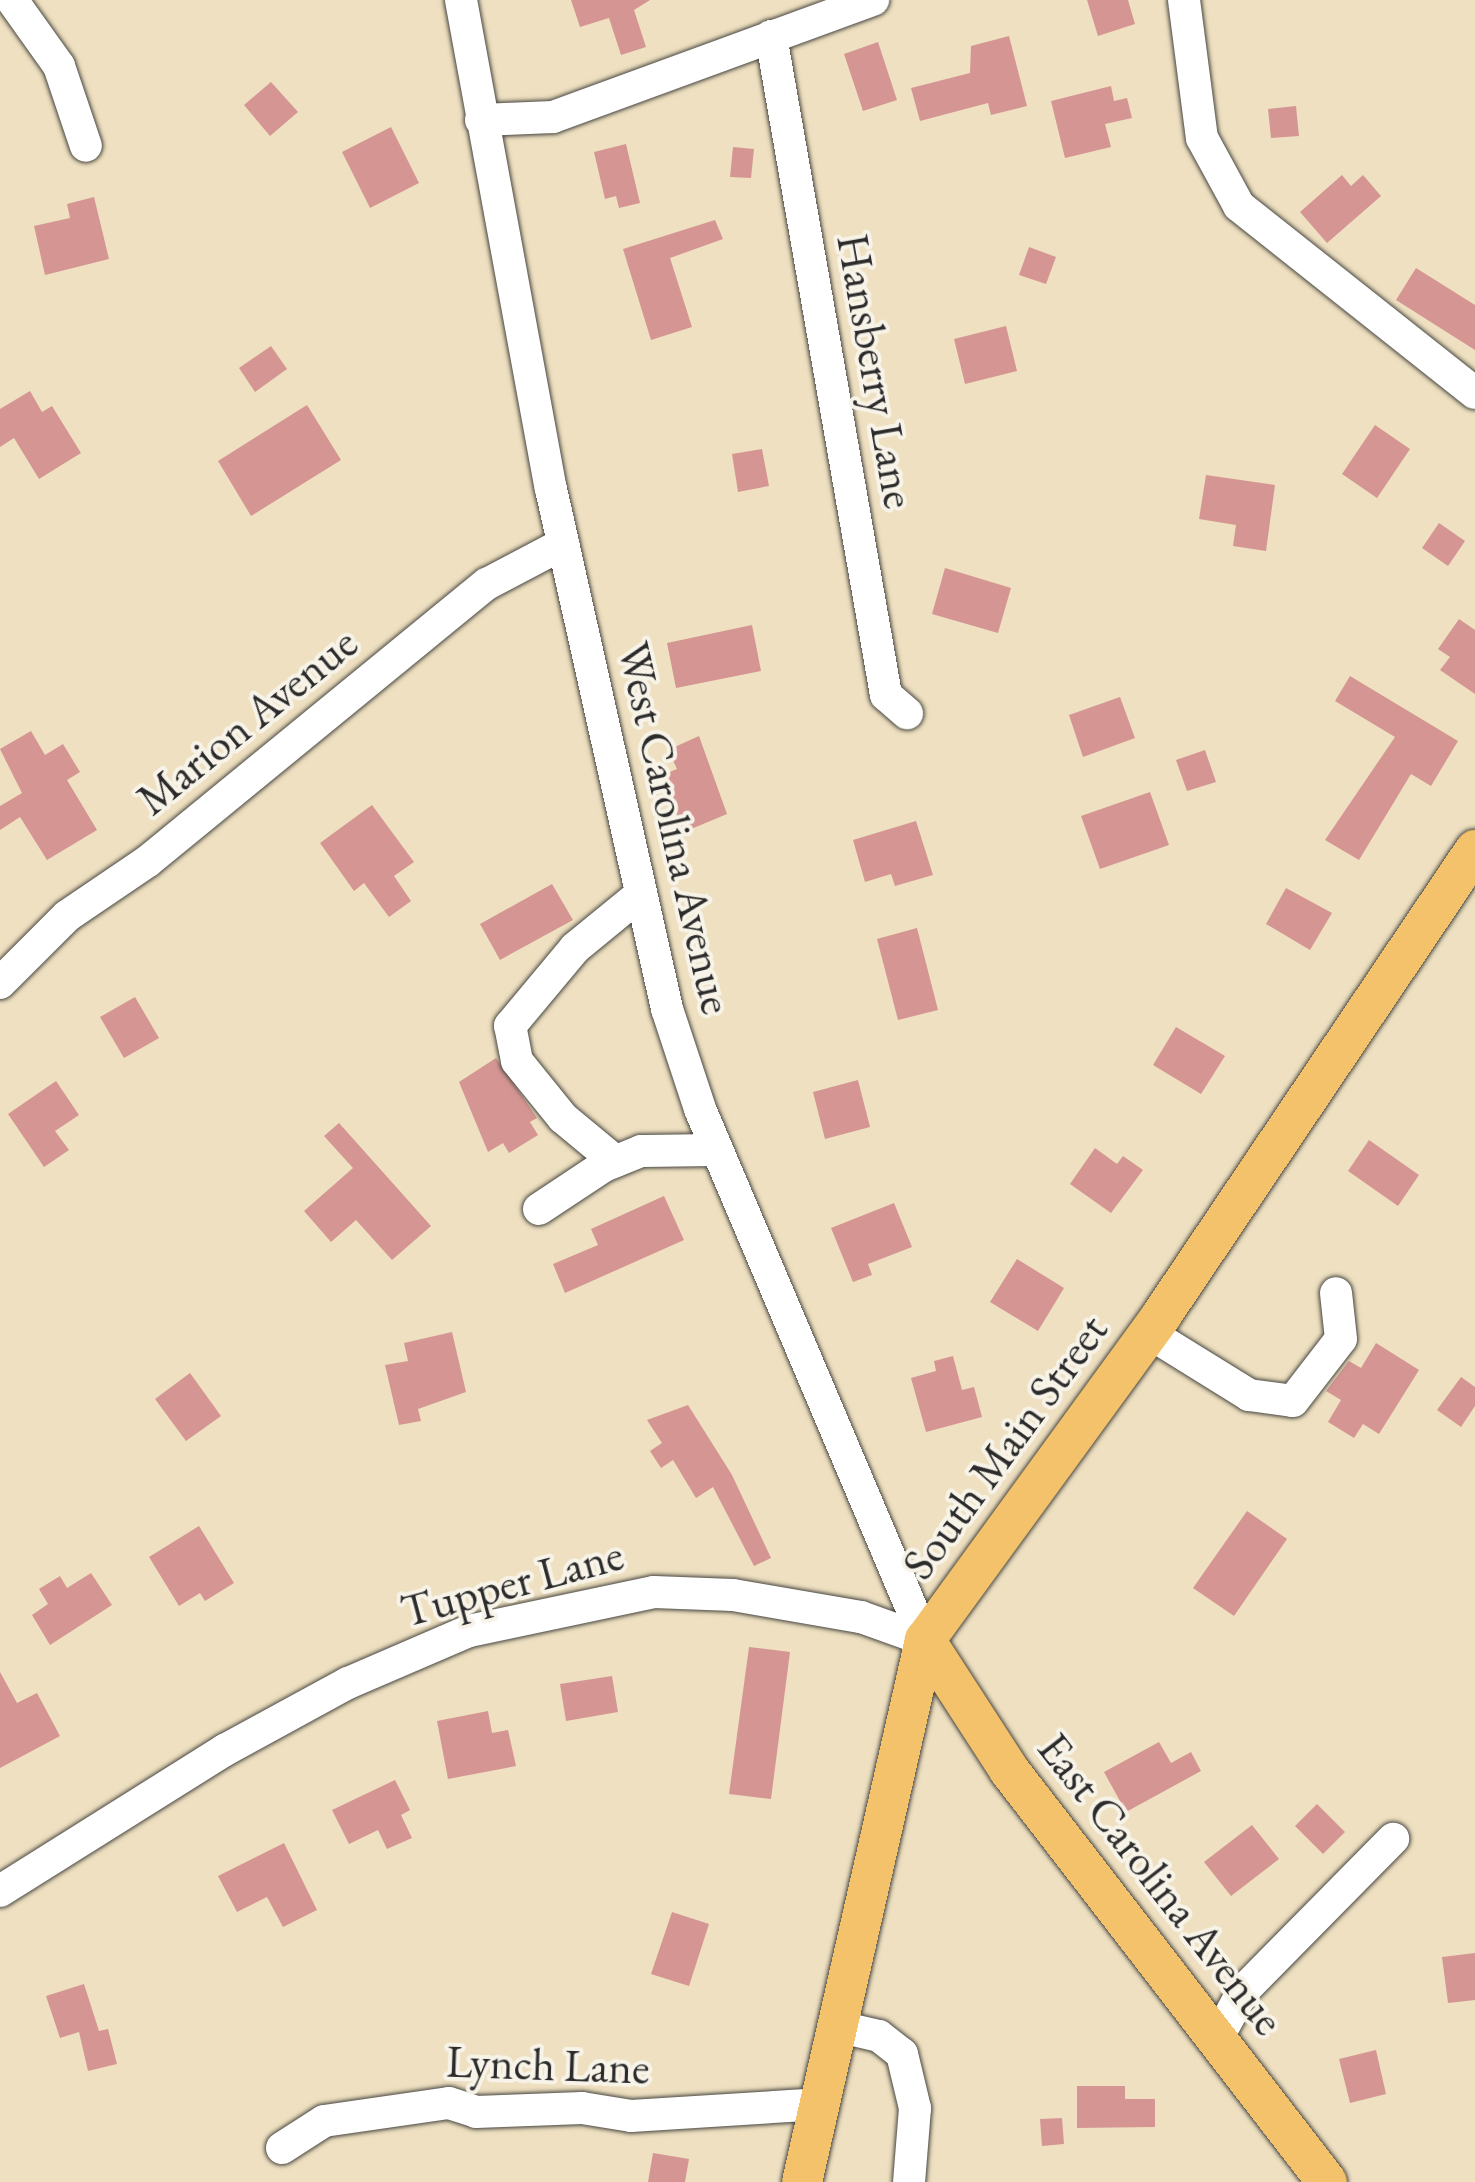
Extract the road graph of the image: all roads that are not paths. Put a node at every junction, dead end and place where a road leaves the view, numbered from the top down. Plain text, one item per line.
1 (12, 0) edge
2 (462, 0) edge
3 (873, 0) edge
4 (1184, 0) edge
5 (771, 36) junction
6 (481, 120) junction
7 (86, 146) dead end
8 (1475, 393) edge
9 (563, 544) junction
10 (907, 713) dead end
11 (1475, 850) edge
12 (642, 894) junction
13 (0, 983) edge
14 (717, 1150) junction
15 (615, 1161) junction
16 (539, 1209) dead end
17 (1336, 1293) dead end
18 (1149, 1333) junction
19 (924, 1640) junction
20 (1393, 1839) dead end
21 (0, 1891) edge
22 (840, 2027) junction
23 (1217, 2040) junction
24 (822, 2104) junction
25 (282, 2148) dead end
26 (802, 2182) edge
27 (909, 2182) edge
28 (1327, 2182) edge

1 - 7 street
2 - 6 street, West Carolina Avenue
3 - 5 street
4 - 8 street
5 - 6 street
5 - 10 street, Hansberry Lane
6 - 9 street, West Carolina Avenue
9 - 12 street, West Carolina Avenue
9 - 13 street, Marion Avenue
11 - 18 main road, South Main Street
12 - 14 street, West Carolina Avenue
12 - 15 street
14 - 15 street
14 - 19 street, West Carolina Avenue
15 - 16 street
17 - 18 street
18 - 19 main road, South Main Street
19 - 21 street, Tupper Lane
19 - 22 main road, South Main Street
19 - 23 main road, East Carolina Avenue
20 - 23 street
22 - 24 main road, South Main Street
22 - 27 street
23 - 28 main road, East Carolina Avenue
24 - 25 street, Lynch Lane
24 - 26 main road, South Main Street

